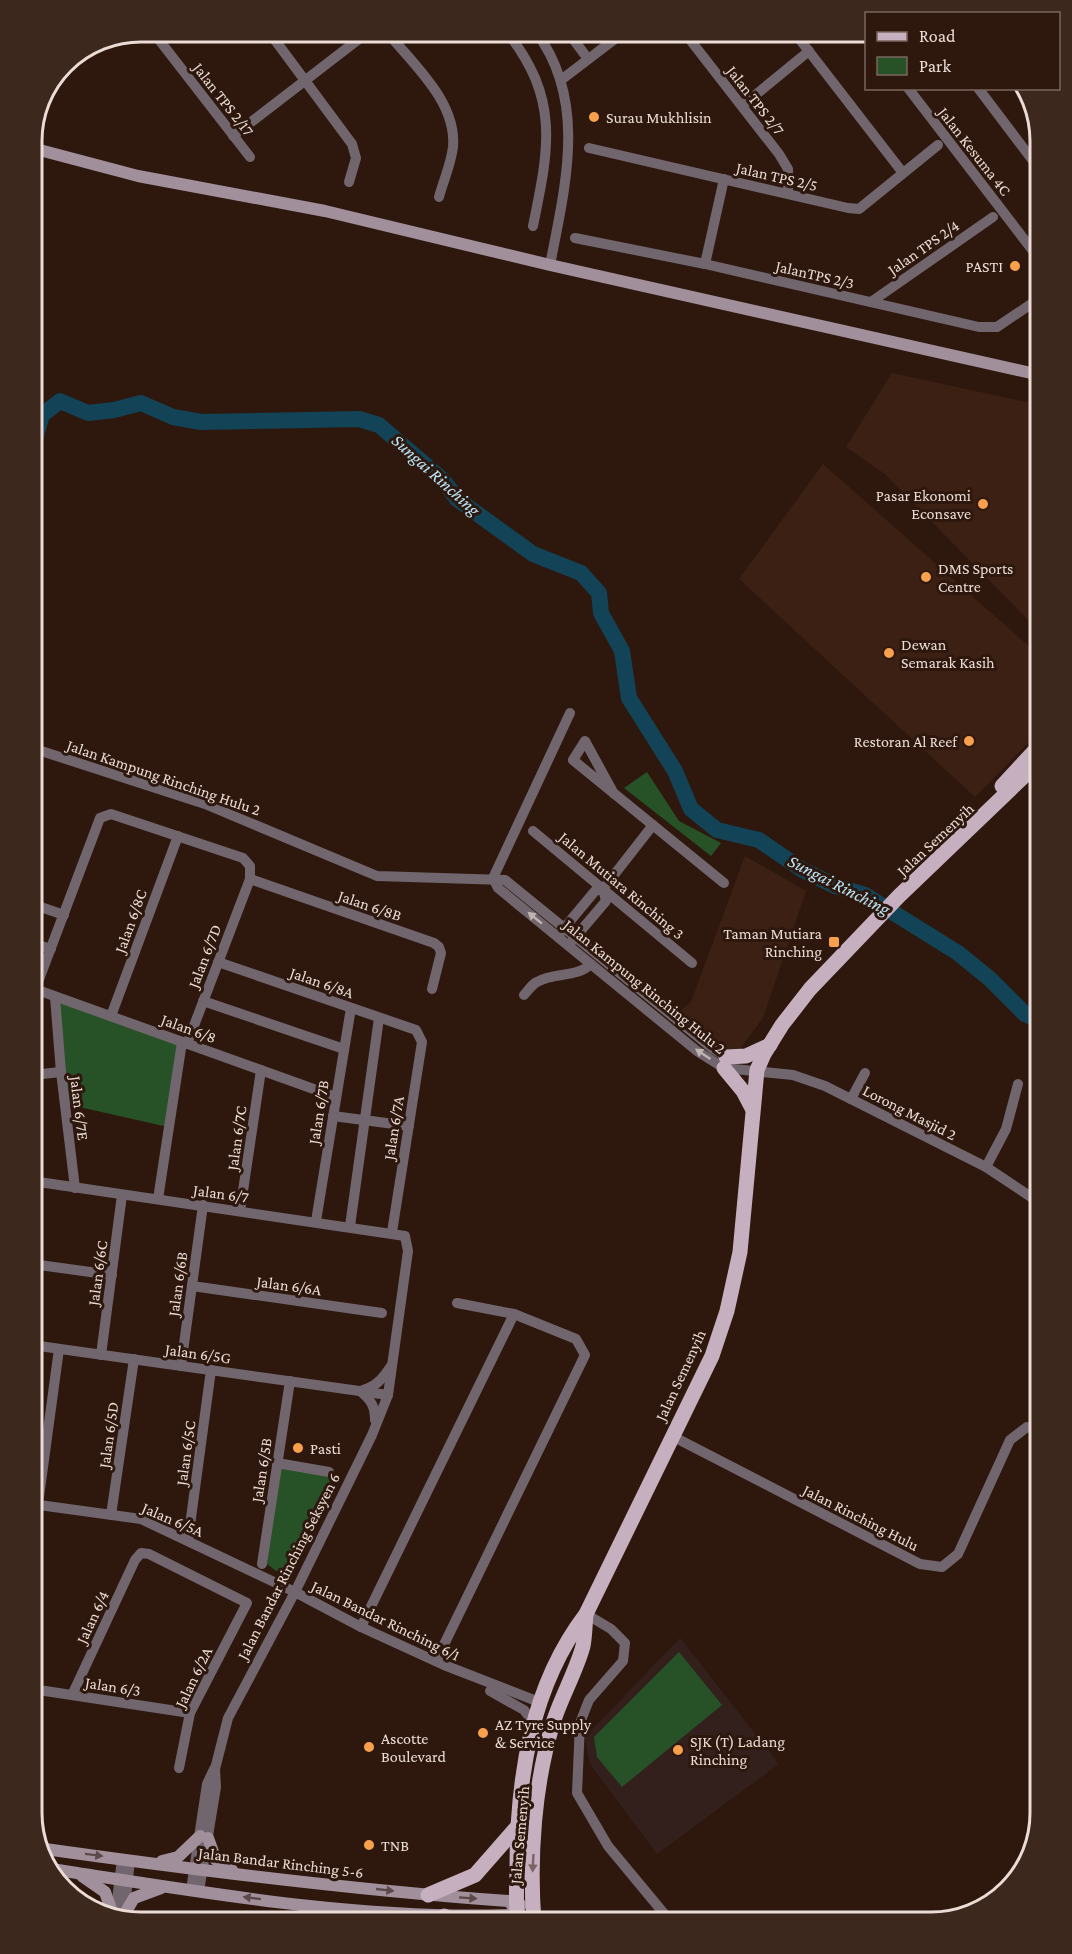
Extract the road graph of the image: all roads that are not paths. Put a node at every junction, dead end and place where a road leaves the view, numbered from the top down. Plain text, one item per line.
1 (161, 42) edge
2 (276, 42) edge
3 (355, 42) edge
4 (395, 42) edge
5 (514, 42) edge
6 (542, 42) edge
7 (575, 42) edge
8 (611, 42) edge
9 (692, 42) edge
10 (802, 42) edge
11 (810, 51) junction
12 (588, 59) junction
13 (305, 80) junction
14 (561, 80) junction
15 (910, 90) edge
16 (980, 90) edge
17 (742, 106) junction
18 (233, 136) junction
19 (939, 145) dead end
20 (589, 148) dead end
21 (42, 150) edge
22 (1030, 156) edge
23 (250, 157) dead end
24 (903, 173) junction
25 (724, 179) junction
26 (349, 182) dead end
27 (788, 194) junction
28 (439, 197) dead end
29 (993, 217) dead end
30 (533, 226) dead end
31 (575, 238) dead end
32 (1030, 246) edge
33 (705, 264) junction
34 (550, 265) junction
35 (871, 302) junction
36 (1030, 305) edge
37 (1030, 373) edge
38 (570, 713) dead end
39 (42, 751) edge
40 (1030, 757) edge
41 (1030, 771) edge
42 (614, 794) junction
43 (653, 825) junction
44 (533, 831) dead end
45 (178, 836) junction
46 (934, 863) junction
47 (493, 878) junction
48 (250, 879) junction
49 (724, 883) dead end
50 (603, 889) junction
51 (42, 907) edge
52 (64, 915) junction
53 (561, 932) junction
54 (572, 942) junction
55 (42, 946) edge
56 (51, 949) junction
57 (218, 962) junction
58 (692, 963) dead end
59 (591, 964) junction
60 (42, 970) edge
61 (432, 989) dead end
62 (42, 992) edge
63 (524, 995) dead end
64 (55, 996) junction
65 (203, 1001) junction
66 (351, 1008) junction
67 (111, 1016) junction
68 (379, 1018) junction
69 (782, 1025) junction
70 (416, 1030) joint
71 (184, 1043) junction
72 (770, 1045) junction
73 (344, 1049) junction
74 (725, 1063) junction
75 (261, 1070) junction
76 (761, 1070) junction
77 (60, 1072) junction
78 (865, 1073) dead end
79 (42, 1074) edge
80 (1018, 1084) dead end
81 (336, 1096) junction
82 (851, 1099) junction
83 (752, 1108) junction
84 (333, 1116) junction
85 (365, 1121) junction
86 (409, 1126) junction
87 (751, 1134) junction
88 (986, 1167) junction
89 (42, 1183) edge
90 (75, 1188) junction
91 (122, 1195) junction
92 (1030, 1196) edge
93 (158, 1200) junction
94 (203, 1205) junction
95 (240, 1211) junction
96 (316, 1221) junction
97 (350, 1227) junction
98 (392, 1232) junction
99 (405, 1236) joint
100 (42, 1265) edge
101 (112, 1275) junction
102 (192, 1286) junction
103 (457, 1303) dead end
104 (382, 1313) dead end
105 (514, 1314) junction
106 (42, 1346) edge
107 (59, 1349) junction
108 (101, 1355) junction
109 (134, 1359) junction
110 (392, 1365) junction
111 (181, 1366) junction
112 (211, 1370) junction
113 (290, 1381) junction
114 (360, 1391) junction
115 (388, 1395) junction
116 (376, 1425) junction
117 (1030, 1428) edge
118 (672, 1436) junction
119 (42, 1459) edge
120 (277, 1463) junction
121 (329, 1472) dead end
122 (42, 1505) edge
123 (111, 1515) junction
124 (188, 1540) junction
125 (310, 1562) junction
126 (262, 1564) dead end
127 (276, 1583) junction
128 (295, 1592) junction
129 (247, 1603) joint
130 (586, 1614) junction
131 (284, 1615) junction
132 (361, 1628) junction
133 (436, 1661) junction
134 (465, 1674) junction
135 (42, 1690) edge
136 (72, 1695) junction
137 (539, 1702) junction
138 (190, 1713) junction
139 (533, 1722) junction
140 (179, 1768) dead end
141 (517, 1827) junction
142 (204, 1837) junction
143 (50, 1849) edge
144 (126, 1859) junction
145 (155, 1863) junction
146 (198, 1869) junction
147 (60, 1871) edge
148 (75, 1873) junction
149 (242, 1875) junction
150 (123, 1880) junction
151 (165, 1886) junction
152 (195, 1891) junction
153 (531, 1892) junction
154 (428, 1895) junction
155 (114, 1908) edge
156 (120, 1909) edge
157 (124, 1910) edge
158 (365, 1912) edge
159 (515, 1912) edge
160 (517, 1912) edge
161 (519, 1912) edge
162 (533, 1912) edge
163 (663, 1912) edge

1 - 18 street, Jalan TPS 2/17
2 - 13 street
3 - 13 street
4 - 28 street
5 - 30 street
6 - 14 street
7 - 12 street
8 - 12 street
9 - 17 street, Jalan TPS 2/7
10 - 11 street
11 - 17 street
11 - 24 street
12 - 14 street
13 - 18 street
13 - 26 street
14 - 34 street
15 - 32 street, Jalan Kesuma 4C
16 - 22 street
17 - 27 street, Jalan TPS 2/7
18 - 23 street, Jalan TPS 2/17
19 - 24 street, Jalan TPS 2/5
20 - 25 street, Jalan TPS 2/5
21 - 34 street
24 - 27 street, Jalan TPS 2/5
25 - 27 street, Jalan TPS 2/5
25 - 33 street
29 - 35 street, Jalan TPS 2/4
31 - 33 street, JalanTPS 2/3
33 - 35 street, JalanTPS 2/3
34 - 37 street
35 - 36 street, JalanTPS 2/3
38 - 47 street
39 - 47 street, Jalan Kampung Rinching Hulu 2
40 - 46 main road
41 - 46 main road, Jalan Semenyih
42 - 42 street
42 - 43 street
43 - 49 street
43 - 50 street
44 - 50 street, Jalan Mutiara Rinching 3
45 - 48 street
45 - 52 street
45 - 67 street, Jalan 6/8C
46 - 69 main road, Jalan Semenyih
47 - 53 street, Jalan Kampung Rinching Hulu 2
48 - 57 street, Jalan 6/7D
48 - 61 street, Jalan 6/8B
50 - 53 street
50 - 54 street
50 - 58 street, Jalan Mutiara Rinching 3
51 - 52 street
52 - 56 street
53 - 54 street, Jalan Kampung Rinching Hulu 2
54 - 59 street, Jalan Kampung Rinching Hulu 2
54 - 74 street, Jalan Kampung Rinching Hulu 2
55 - 56 street
56 - 60 street
57 - 65 street, Jalan 6/7D
57 - 66 street, Jalan 6/8A
59 - 63 street
74 -> 59 street, Jalan Kampung Rinching Hulu 2
62 - 64 street, Jalan 6/8
64 - 67 street, Jalan 6/8
64 - 77 street, Jalan 6/7E
65 - 71 street, Jalan 6/7D
65 - 73 street
66 - 68 street, Jalan 6/8A
66 - 73 street, Jalan 6/7B
67 - 71 street, Jalan 6/8
68 - 70 street, Jalan 6/8A
68 - 85 street
69 - 72 main road, Jalan Semenyih
69 - 76 main road, Jalan Semenyih
70 - 86 street, Jalan 6/7A
71 - 75 street, Jalan 6/8
71 - 93 street, Jalan 6/7D
72 - 74 main road
72 - 76 main road, Jalan Semenyih
73 - 81 street, Jalan 6/7B
74 - 76 street, Jalan Kampung Rinching Hulu 2
74 - 83 main road
75 - 81 street, Jalan 6/8
75 - 95 street, Jalan 6/7C
76 - 82 street, Lorong Masjid 2
76 - 83 main road, Jalan Semenyih
76 - 87 main road, Jalan Semenyih
77 - 79 street
77 - 90 street, Jalan 6/7E
78 - 82 street
80 - 88 street
81 - 84 street, Jalan 6/7B
82 - 88 street, Lorong Masjid 2
83 - 87 main road, Jalan Semenyih
84 - 85 street
84 - 96 street, Jalan 6/7B
85 - 86 street
85 - 97 street
86 - 98 street, Jalan 6/7A
87 - 118 main road, Jalan Semenyih
88 - 92 street, Lorong Masjid 2
89 - 90 street, Jalan 6/7
90 - 91 street, Jalan 6/7
91 - 93 street, Jalan 6/7
91 - 101 street, Jalan 6/6C
93 - 94 street, Jalan 6/7
94 - 95 street, Jalan 6/7
94 - 102 street, Jalan 6/6B
95 - 96 street, Jalan 6/7
96 - 97 street, Jalan 6/7
97 - 98 street, Jalan 6/7
98 - 99 street, Jalan 6/7
99 - 110 street, Jalan Bandar Rinching Seksyen 6
100 - 101 street
101 - 108 street, Jalan 6/6C
102 - 104 street, Jalan 6/6A
102 - 111 street, Jalan 6/6B
103 - 105 street
105 - 132 street
105 - 133 street
106 - 107 street, Jalan 6/5G
107 - 108 street, Jalan 6/5G
107 - 119 street
108 - 109 street, Jalan 6/5G
109 - 111 street, Jalan 6/5G
109 - 123 street, Jalan 6/5D
110 - 114 street
110 - 115 street, Jalan Bandar Rinching Seksyen 6
111 - 112 street, Jalan 6/5G
112 - 113 street, Jalan 6/5G
112 - 124 street, Jalan 6/5C
113 - 114 street, Jalan 6/5G
113 - 120 street, Jalan 6/5B
114 - 115 street, Jalan 6/5G
114 - 116 street
115 - 116 street, Jalan Bandar Rinching Seksyen 6
116 - 125 street, Jalan Bandar Rinching Seksyen 6
117 - 118 street, Jalan Rinching Hulu
118 - 130 main road, Jalan Semenyih
120 - 121 street
120 - 126 street, Jalan 6/5B
122 - 123 street, Jalan 6/5A
123 - 124 street, Jalan 6/5A
124 - 127 street, Jalan 6/5A
125 - 127 street
125 - 128 street, Jalan Bandar Rinching Seksyen 6
127 - 128 street, Jalan 6/5A
127 - 131 street
128 - 131 street, Jalan Bandar Rinching Seksyen 6
128 - 132 street, Jalan Bandar Rinching 6/1
129 - 136 street, Jalan 6/4
129 - 138 street, Jalan 6/2A
130 - 137 main road, Jalan Semenyih
130 -> 153 main road, Jalan Semenyih
130 - 163 street
131 - 142 street, Jalan Bandar Rinching Seksyen 6
132 - 133 street, Jalan Bandar Rinching 6/1
133 - 134 street, Jalan Bandar Rinching 6/1
134 - 137 street, Jalan Bandar Rinching 6/1
134 - 139 street, Jalan Bandar Rinching 6/1
135 - 136 street, Jalan 6/3
136 - 138 street, Jalan 6/3
137 - 139 main road, Jalan Semenyih
138 - 140 street, Jalan 6/2A
139 - 141 main road, Jalan Semenyih
141 - 154 main road
141 - 160 main road, Jalan Semenyih
142 - 145 street
142 - 146 street, Jalan Bandar Rinching Seksyen 6
142 - 149 street
143 -> 144 street, Jalan Bandar Rinching 5-6
144 - 145 street, Jalan Bandar Rinching 5-6
144 - 150 street
145 - 146 street, Jalan Bandar Rinching 5-6
146 - 149 street, Jalan Bandar Rinching 5-6
146 - 152 street, Jalan Bandar Rinching Seksyen 6
147 - 148 street
148 - 150 street
148 - 155 street
149 -> 154 street, Jalan Bandar Rinching 5-6
150 - 151 street
150 - 156 street
151 - 152 street
151 - 157 street
158 -> 152 street
153 - 161 street
153 - 162 main road, Jalan Semenyih
154 -> 159 street, Jalan Bandar Rinching 5-6

